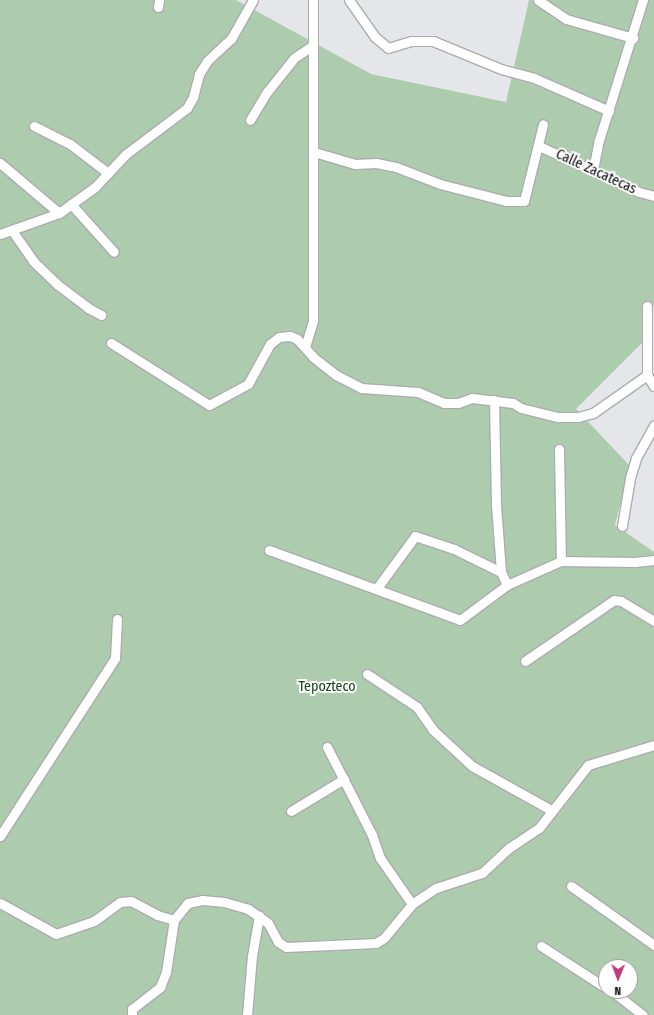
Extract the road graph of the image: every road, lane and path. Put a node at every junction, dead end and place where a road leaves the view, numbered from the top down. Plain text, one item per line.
1 (253, 0) edge
2 (313, 0) edge
3 (350, 0) edge
4 (538, 0) edge
5 (644, 0) edge
6 (633, 38) junction
7 (313, 45) junction
8 (609, 111) junction
9 (250, 120) dead end
10 (543, 124) dead end
11 (34, 126) dead end
12 (539, 146) junction
13 (314, 152) junction
14 (0, 163) edge
15 (593, 170) junction
16 (108, 173) junction
17 (654, 196) edge
18 (71, 204) junction
19 (59, 213) junction
20 (13, 232) junction
21 (0, 234) edge
22 (114, 252) dead end
23 (647, 306) dead end
24 (101, 315) dead end
25 (111, 343) dead end
26 (305, 347) junction
27 (647, 375) junction
28 (654, 385) edge
29 (494, 400) junction
30 (654, 426) edge
31 (559, 449) dead end
32 (622, 526) dead end
33 (270, 550) dead end
34 (654, 560) edge
35 (561, 561) junction
36 (501, 572) junction
37 (507, 585) junction
38 (377, 588) junction
39 (117, 620) dead end
40 (654, 621) edge
41 (525, 661) dead end
42 (368, 674) dead end
43 (654, 745) edge
44 (327, 747) dead end
45 (344, 779) junction
46 (551, 810) junction
47 (291, 811) dead end
48 (0, 836) edge
49 (571, 886) dead end
50 (0, 903) edge
51 (412, 904) junction
52 (259, 916) junction
53 (174, 920) junction
54 (541, 946) dead end
55 (654, 946) edge
56 (598, 983) edge
57 (622, 999) edge
58 (132, 1015) edge
59 (248, 1015) edge
60 (643, 1015) edge

1 - 16 street
2 - 7 street
3 - 8 street
4 - 6 street
5 - 6 street
6 - 8 street
7 - 9 street
7 - 13 street
8 - 15 street
10 - 12 street
11 - 16 street
12 - 13 street
12 - 15 street, Calle Zacatecas
13 - 26 street
14 - 19 street
15 - 17 street, Calle Zacatecas
16 - 18 street
18 - 19 street
18 - 22 street
19 - 20 street
20 - 21 street
20 - 24 street
23 - 27 street
25 - 26 street
26 - 29 street
27 - 28 street
27 - 29 street
29 - 36 street
30 - 32 street
31 - 35 street
33 - 38 street
34 - 35 street
35 - 37 street
36 - 37 street
36 - 38 street
37 - 38 street
39 - 48 street
40 - 41 street
42 - 46 street
43 - 46 street
44 - 45 street
45 - 47 street
45 - 51 street
46 - 51 street
49 - 55 street
50 - 53 street
51 - 52 street
52 - 53 street
52 - 59 street
53 - 58 street
54 - 56 street
57 - 60 street

